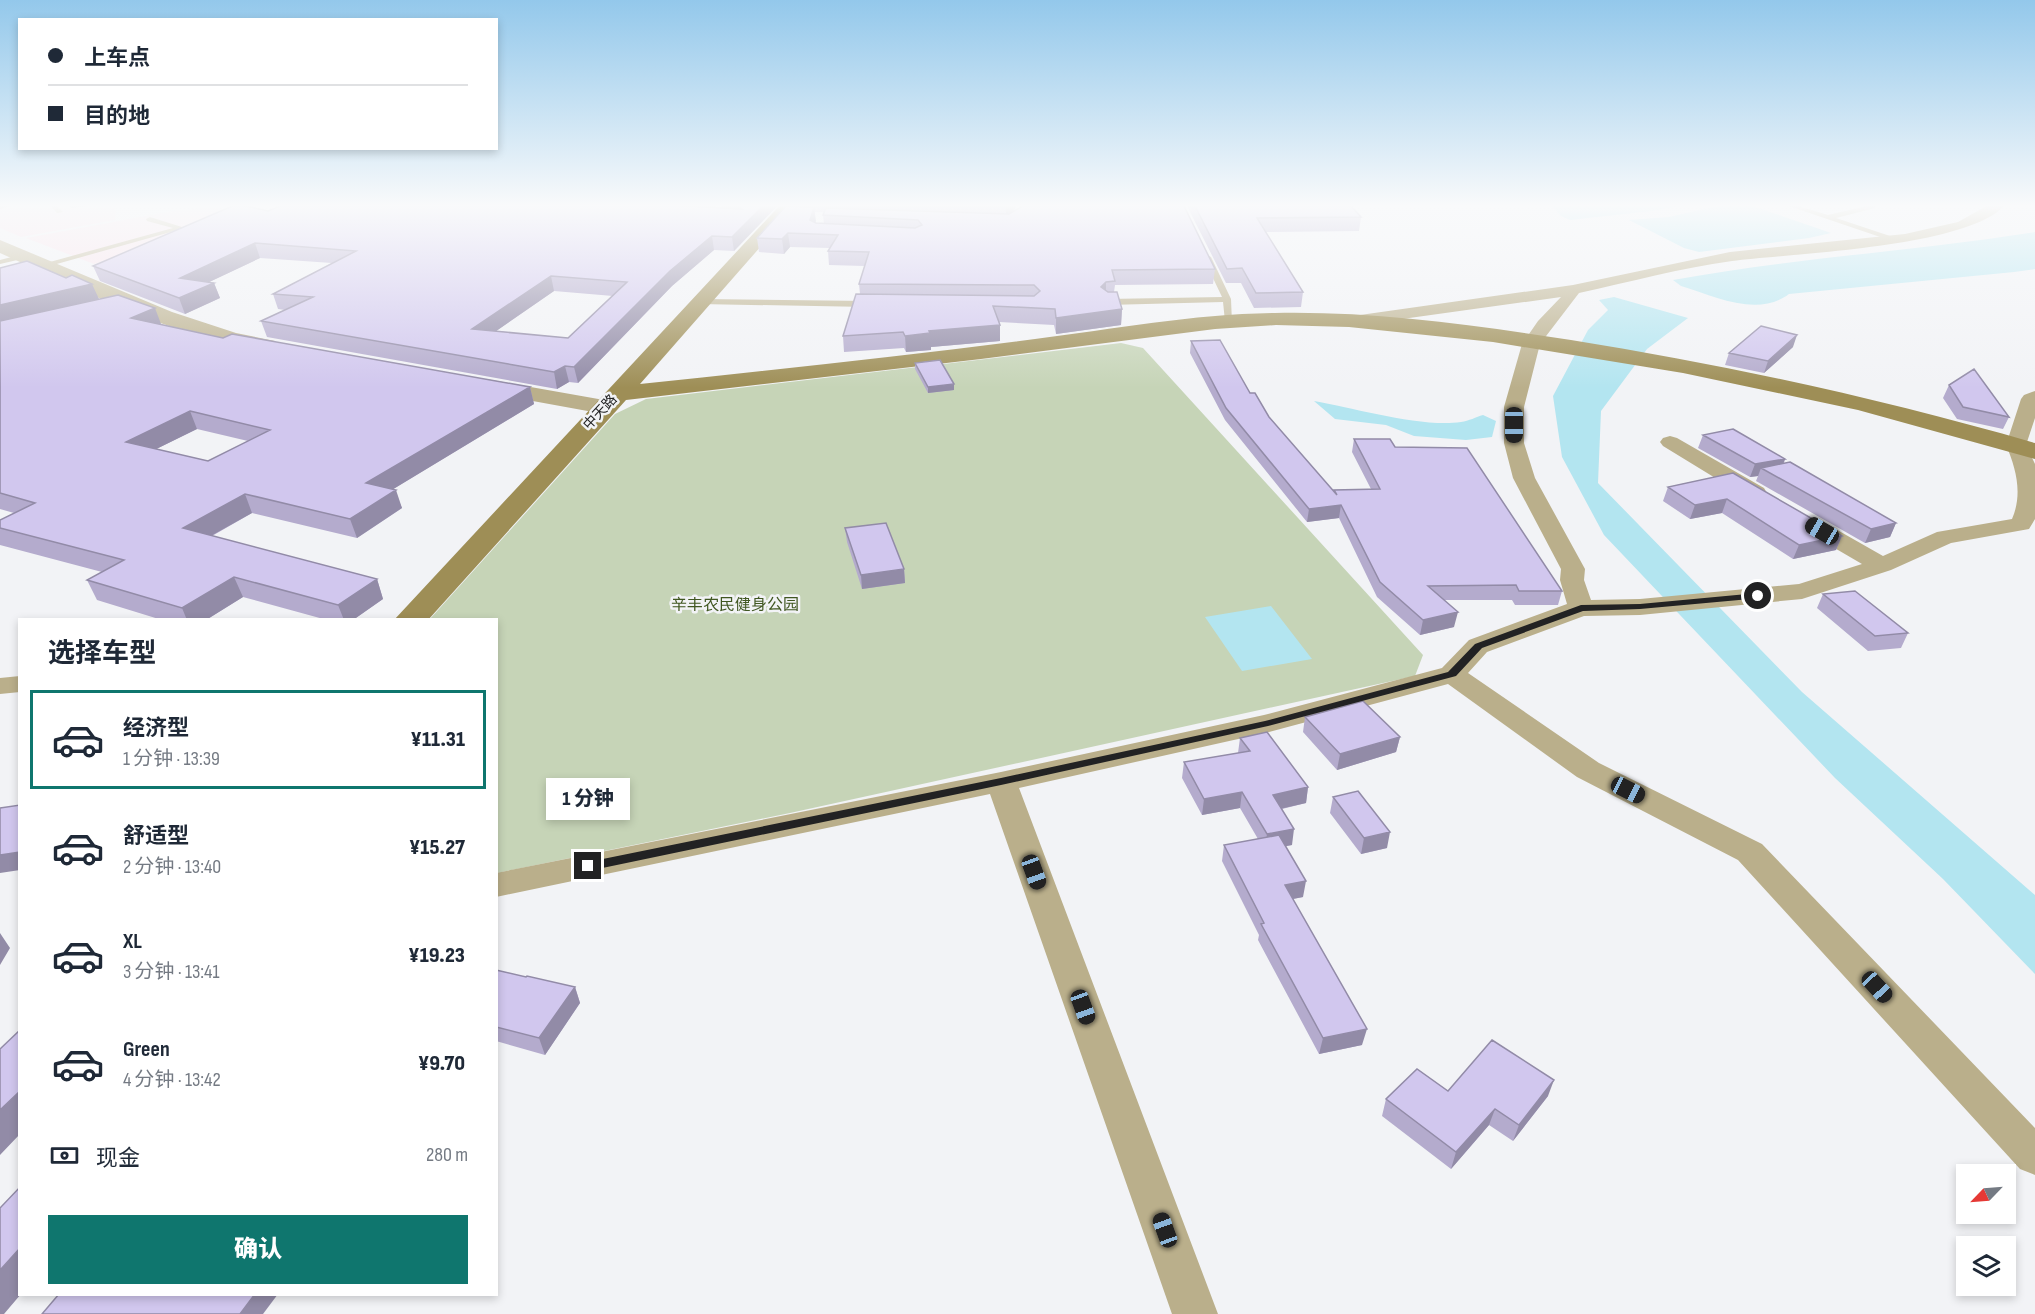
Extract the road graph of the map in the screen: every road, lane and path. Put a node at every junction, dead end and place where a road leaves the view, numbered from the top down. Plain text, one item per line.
1 (43, 265) edge
2 (736, 265) edge
3 (1210, 265) edge
4 (1685, 265) edge
5 (1574, 290) junction
6 (126, 302) junction
7 (702, 302) junction
8 (1107, 302) edge
9 (880, 304) edge
10 (93, 310) edge
11 (1228, 310) junction
12 (1359, 320) junction
13 (288, 350) edge
14 (464, 381) edge
15 (2035, 398) edge
16 (610, 400) junction
17 (1670, 442) dead end
18 (2026, 448) edge
19 (1772, 502) edge
20 (1792, 514) edge
21 (1882, 565) junction
22 (1581, 608) junction
23 (412, 618) edge
24 (1452, 674) junction
25 (18, 684) edge
26 (0, 686) edge
27 (1001, 782) junction
28 (498, 885) edge
29 (2035, 1156) edge
30 (1195, 1314) edge

1 - 6 street
2 - 7 main road, 中天路
3 - 11 lane
4 - 5 street
5 - 12 street
5 - 22 street
6 - 10 street
6 - 13 street
7 - 9 lane
7 - 16 main road, 中天路
8 - 11 lane
11 - 12 main road
11 - 16 main road
12 - 18 main road
14 - 16 street
15 - 18 street
16 - 23 main road, 中天路
17 - 19 street
18 - 21 street
20 - 21 street
21 - 22 street
22 - 24 street
24 - 27 street
24 - 29 street
25 - 26 street
27 - 28 street
27 - 30 street

